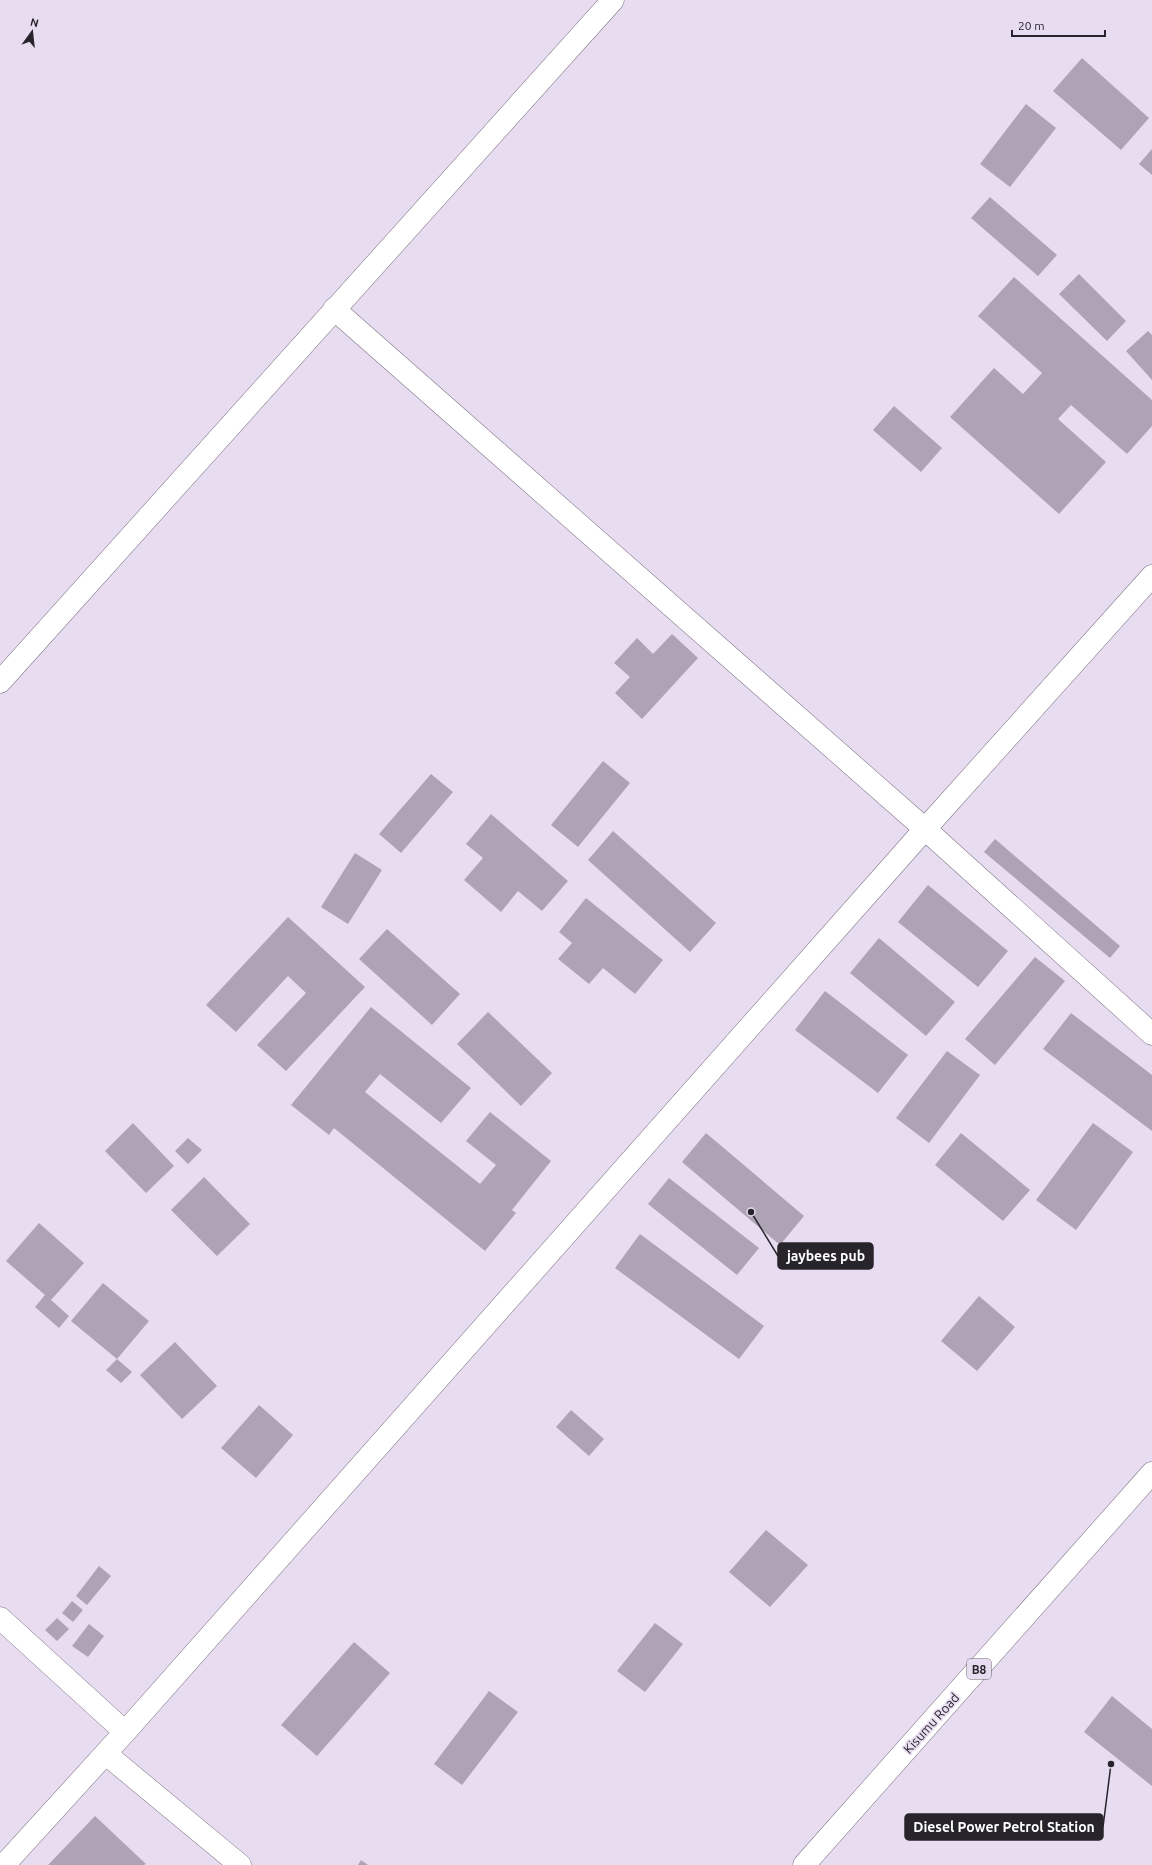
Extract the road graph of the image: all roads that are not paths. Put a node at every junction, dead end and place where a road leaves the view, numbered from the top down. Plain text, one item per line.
1 (613, 0) edge
2 (334, 309) junction
3 (1152, 576) edge
4 (0, 682) edge
5 (925, 829) junction
6 (1152, 1034) edge
7 (1152, 1473) edge
8 (0, 1618) edge
9 (125, 1732) junction
10 (106, 1754) junction
11 (4, 1865) edge
12 (240, 1865) edge
13 (804, 1865) edge

1 - 2 main road
2 - 4 main road
2 - 5 main road
3 - 5 main road
5 - 6 main road
5 - 9 main road
7 - 13 main road, Kisumu Road / B8
8 - 9 main road
9 - 10 main road
10 - 11 main road
10 - 12 main road

